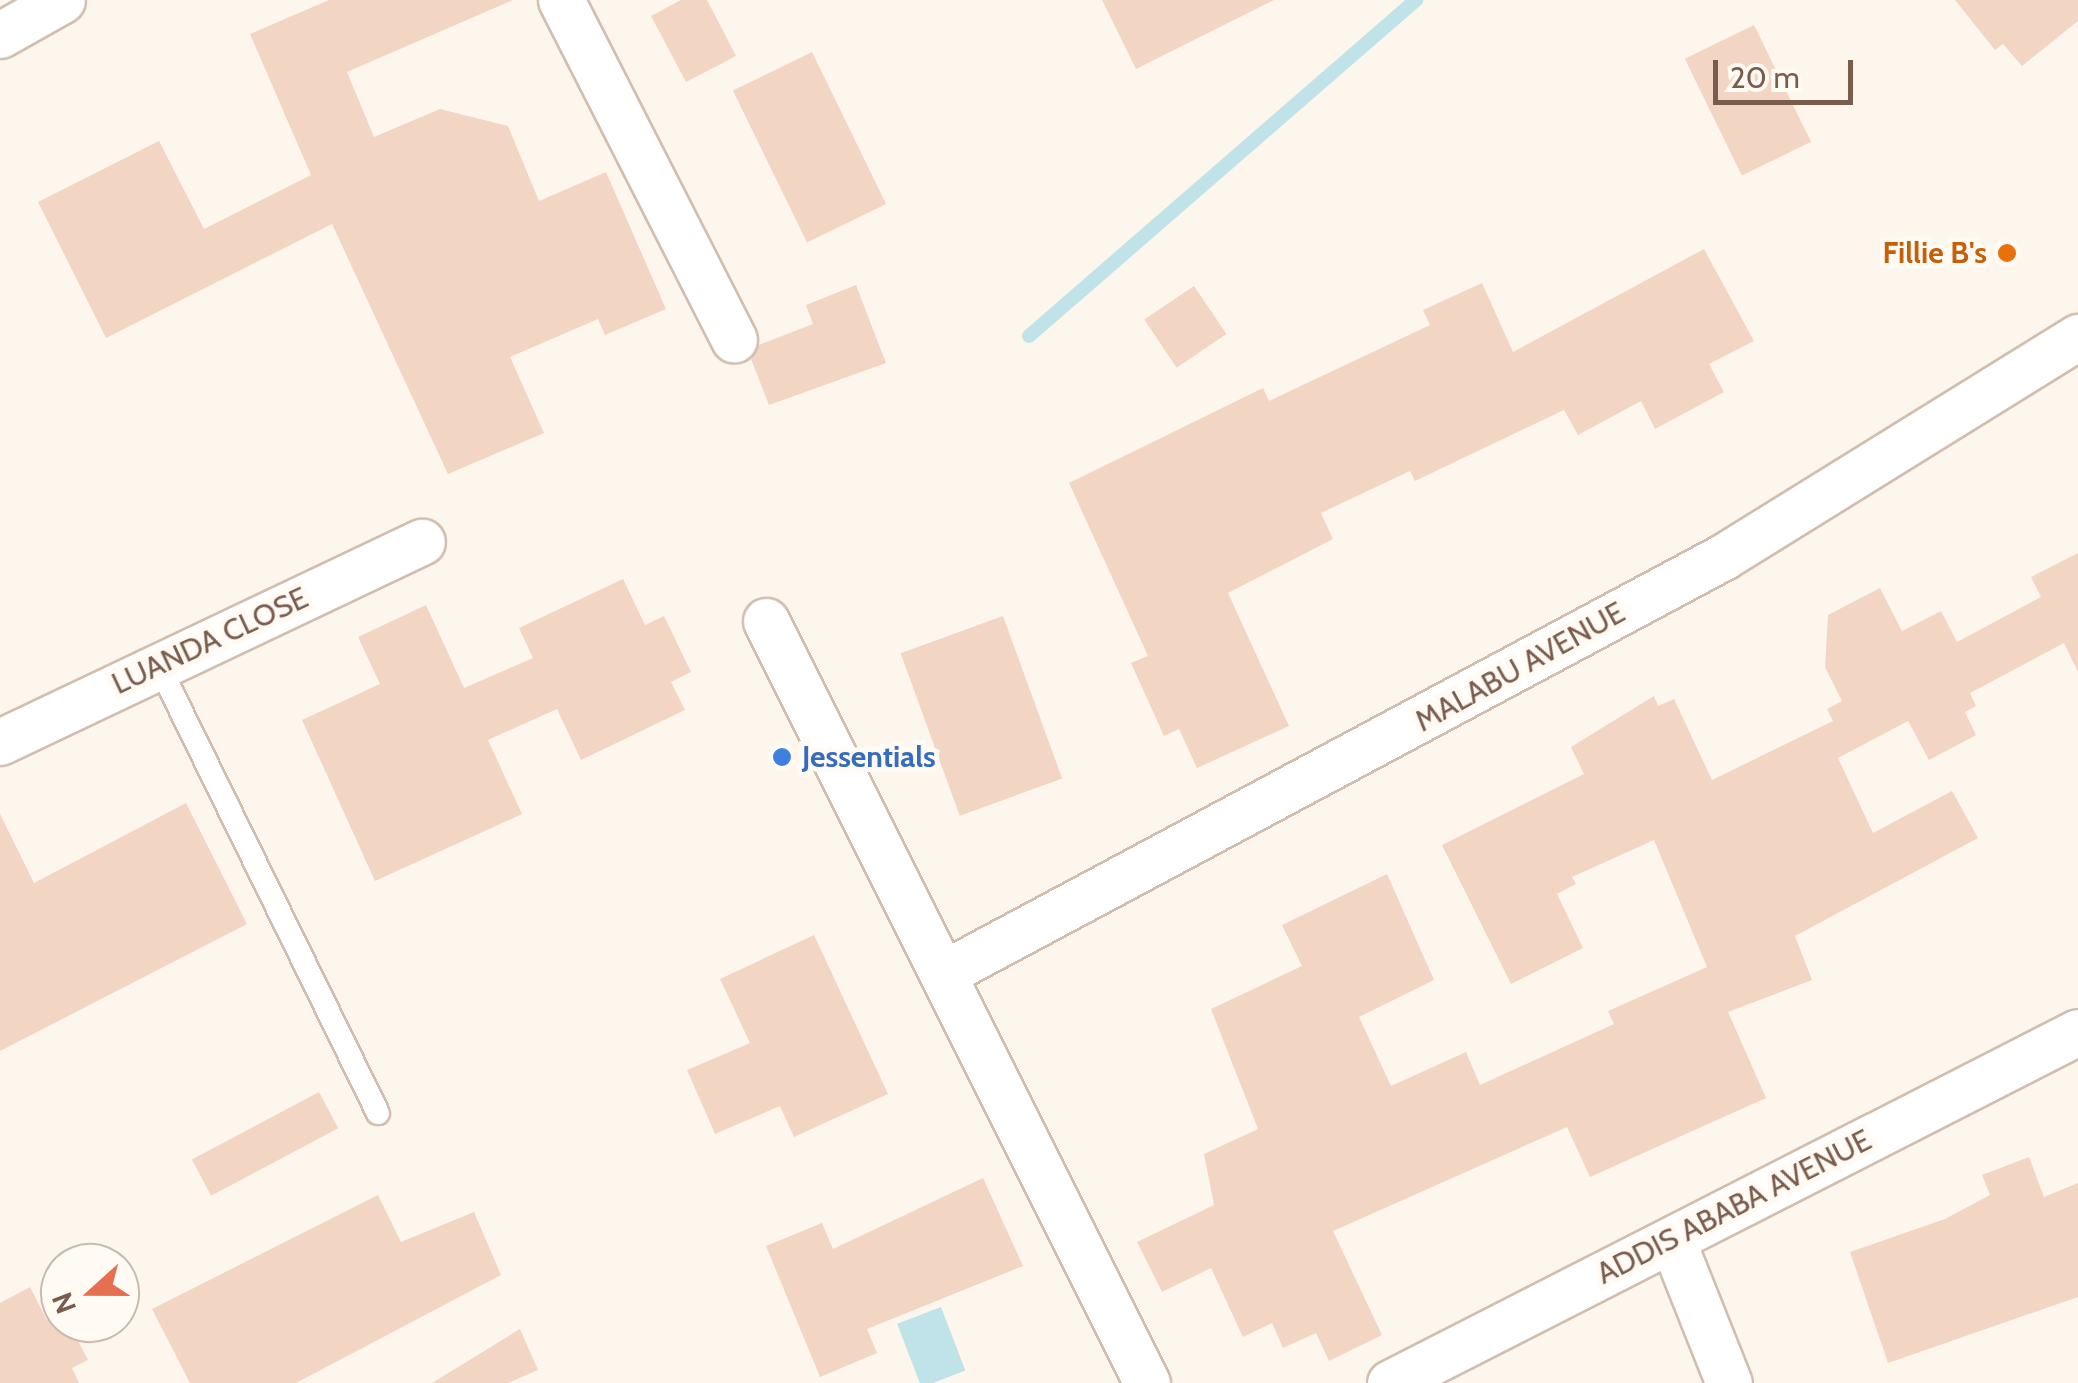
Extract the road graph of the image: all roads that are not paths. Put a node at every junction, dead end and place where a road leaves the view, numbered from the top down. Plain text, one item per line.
1 (62, 0) edge
2 (561, 0) edge
3 (0, 35) edge
4 (2078, 337) edge
5 (734, 340) dead end
6 (422, 542) dead end
7 (766, 621) dead end
8 (158, 664) junction
9 (0, 742) edge
10 (948, 971) junction
11 (2078, 1032) edge
12 (378, 1113) dead end
13 (1672, 1240) junction
14 (1146, 1383) edge
15 (1390, 1383) edge
16 (1730, 1383) edge

1 - 3 street
2 - 5 street
4 - 10 street, MALABU AVENUE
6 - 8 street, LUANDA CLOSE
7 - 10 street
8 - 9 street, LUANDA CLOSE
8 - 12 lane
10 - 14 street
11 - 13 street, ADDIS ABABA AVENUE
13 - 15 street, ADDIS ABABA AVENUE
13 - 16 street

